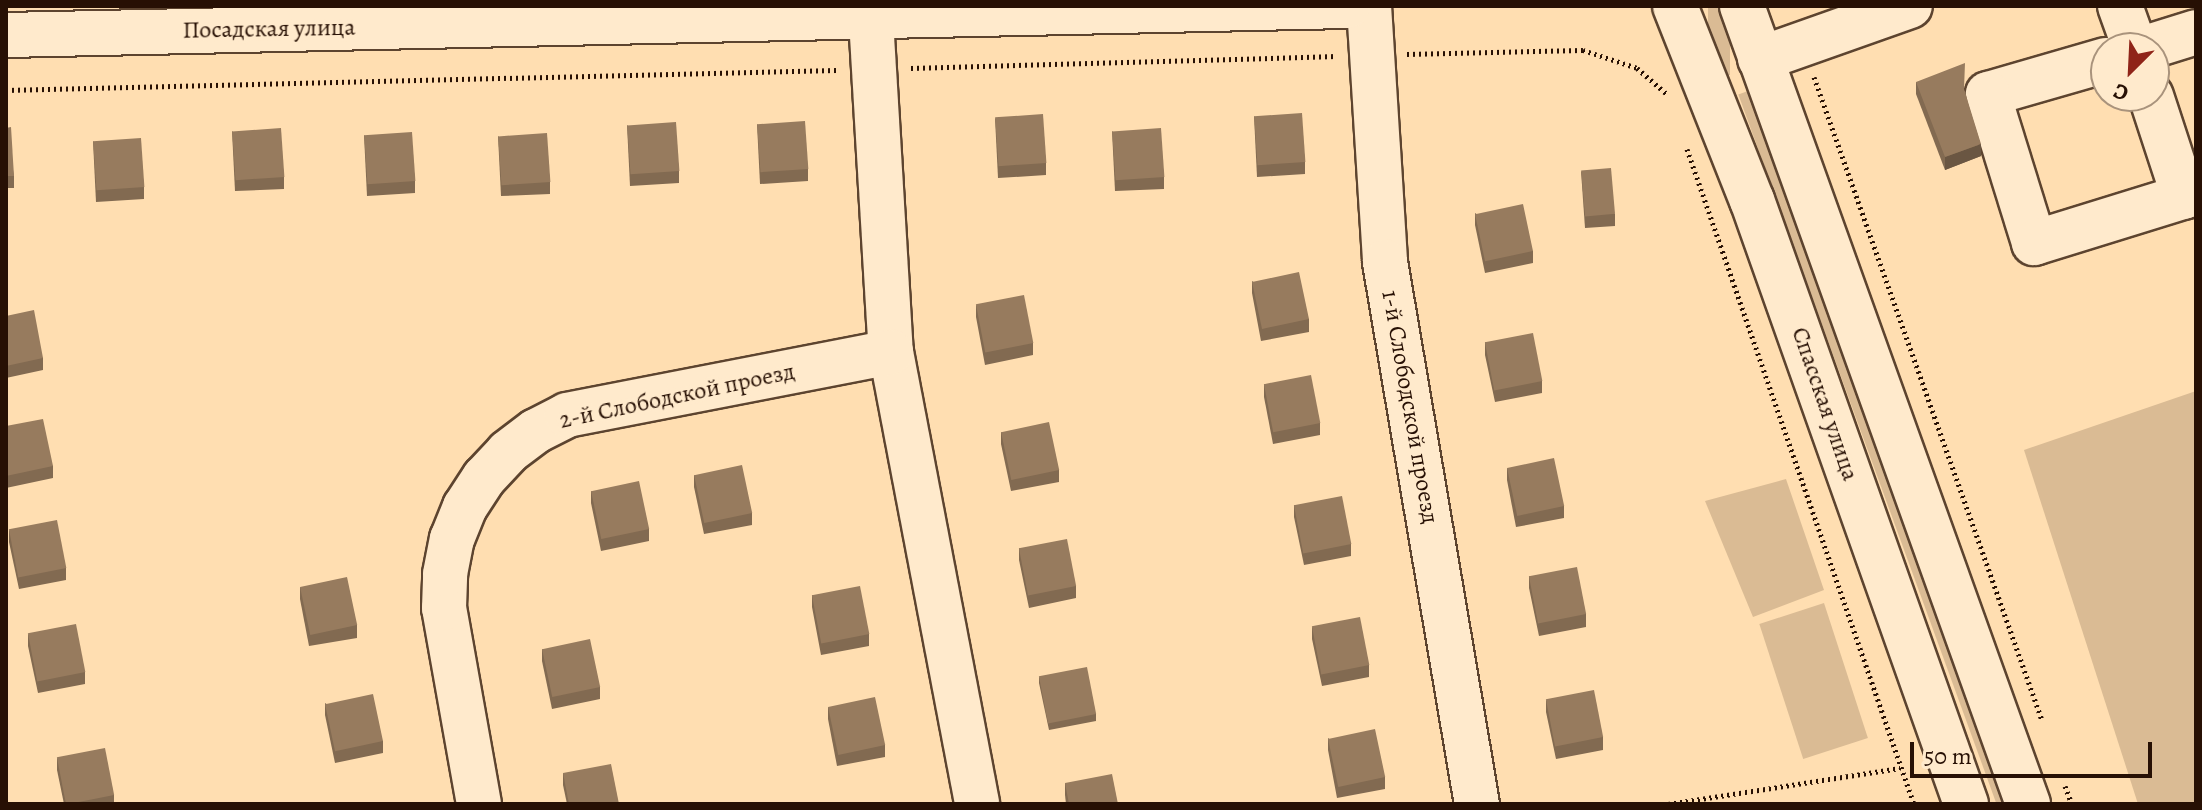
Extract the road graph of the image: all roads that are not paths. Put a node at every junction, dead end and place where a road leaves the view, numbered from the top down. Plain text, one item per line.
1 (1348, 6) edge
2 (1369, 6) edge
3 (1675, 6) edge
4 (1742, 6) edge
5 (1910, 6) edge
6 (2120, 6) edge
7 (1014, 10) edge
8 (527, 15) edge
9 (871, 19) junction
10 (2129, 32) edge
11 (2196, 32) edge
12 (6, 35) edge
13 (2170, 40) edge
14 (1760, 59) junction
15 (2090, 65) edge
16 (2157, 112) edge
17 (2190, 195) edge
18 (891, 352) junction
19 (479, 804) edge
20 (977, 804) edge
21 (1477, 804) edge
22 (1966, 804) edge
23 (2028, 804) edge

1 - 7 street, Посадская улица
2 - 21 street, 1-й Слободской проезд
3 - 22 street, Спасская улица
4 - 14 street
5 - 14 street
6 - 10 street
7 - 9 street, Посадская улица
8 - 9 street, Посадская улица
8 - 12 street, Посадская улица
9 - 18 street
11 - 13 street
14 - 23 street
15 - 17 street
16 - 17 street
18 - 19 street, 2-й Слободской проезд
18 - 20 street

